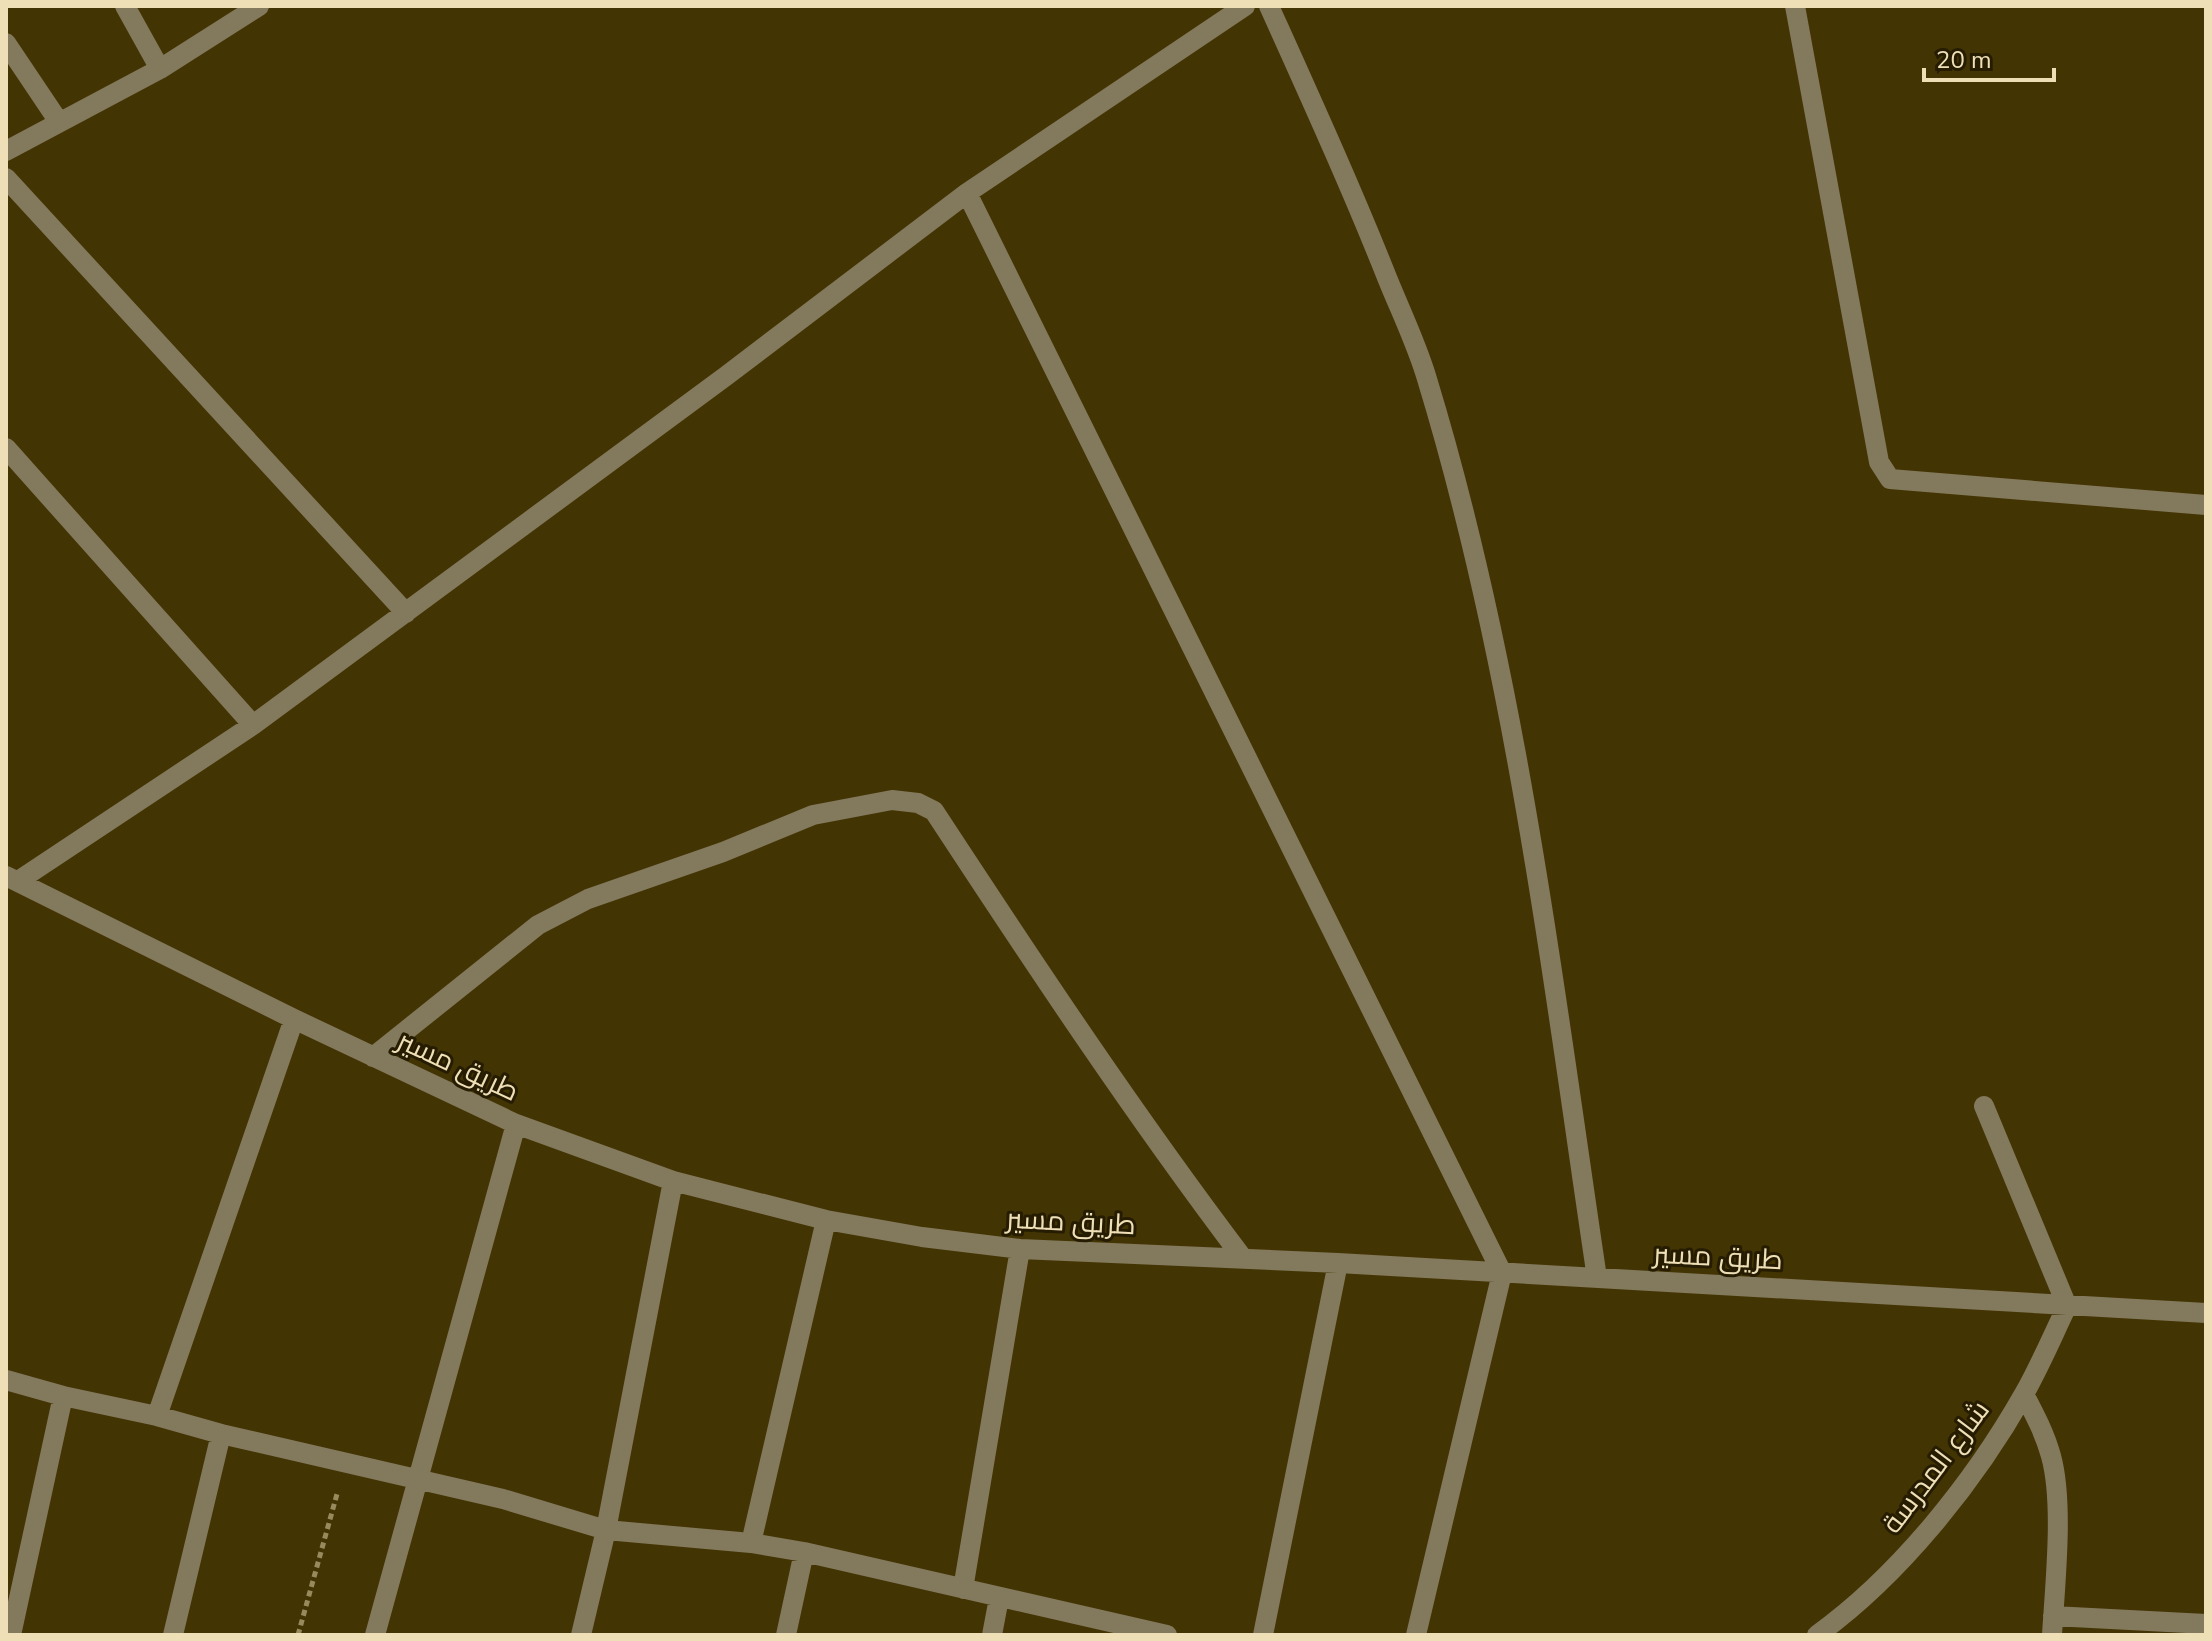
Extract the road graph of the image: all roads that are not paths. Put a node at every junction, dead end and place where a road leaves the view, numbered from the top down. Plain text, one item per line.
1 (125, 6) edge
2 (259, 6) edge
3 (1245, 6) edge
4 (1269, 6) edge
5 (1795, 6) edge
6 (6, 43) edge
7 (160, 69) junction
8 (59, 122) junction
9 (6, 151) edge
10 (6, 178) edge
11 (967, 193) junction
12 (6, 448) edge
13 (2206, 505) edge
14 (406, 613) junction
15 (253, 725) junction
16 (12, 878) edge
17 (294, 1019) junction
18 (373, 1057) junction
19 (1984, 1106) dead end
20 (516, 1124) junction
21 (673, 1181) junction
22 (826, 1220) junction
23 (1020, 1249) junction
24 (1242, 1257) junction
25 (1338, 1263) junction
26 (1502, 1273) junction
27 (1597, 1278) junction
28 (2067, 1306) junction
29 (2206, 1313) edge
30 (6, 1380) edge
31 (2024, 1394) junction
32 (63, 1396) junction
33 (157, 1416) junction
34 (221, 1434) junction
35 (416, 1480) junction
36 (606, 1530) junction
37 (751, 1543) junction
38 (804, 1552) junction
39 (963, 1589) junction
40 (999, 1598) junction
41 (2053, 1626) edge
42 (2203, 1628) edge
43 (11, 1635) edge
44 (173, 1635) edge
45 (375, 1635) edge
46 (581, 1635) edge
47 (786, 1635) edge
48 (992, 1635) edge
49 (1167, 1635) edge
50 (1263, 1635) edge
51 (1416, 1635) edge
52 (1817, 1635) edge

1 - 7 street
2 - 7 street
3 - 11 street
4 - 27 street
5 - 13 street
6 - 8 street
7 - 8 street
8 - 9 street
10 - 14 street
11 - 14 street
11 - 26 street
12 - 15 street
14 - 15 street
15 - 16 street
16 - 17 street, طريق مسير
17 - 18 street, طريق مسير
17 - 33 street
18 - 20 street, طريق مسير
18 - 24 street
19 - 28 street
20 - 21 street, طريق مسير
20 - 35 street
21 - 22 street, طريق مسير
21 - 36 street
22 - 23 street, طريق مسير
22 - 37 street
23 - 24 street, طريق مسير
23 - 39 street
24 - 25 street, طريق مسير
25 - 26 street, طريق مسير
25 - 50 street
26 - 27 street, طريق مسير
26 - 51 street
27 - 28 street, طريق مسير
28 - 29 street, طريق مسير
28 - 31 street, شارع المدرسة
30 - 32 street
31 - 41 street
31 - 52 street, شارع المدرسة
32 - 33 street
32 - 43 street
33 - 34 street
34 - 35 street
34 - 44 street
35 - 36 street
35 - 45 street
36 - 37 street
36 - 46 street
37 - 38 street
38 - 39 street
38 - 47 street
39 - 40 street
40 - 48 street
40 - 49 street
41 - 42 street

